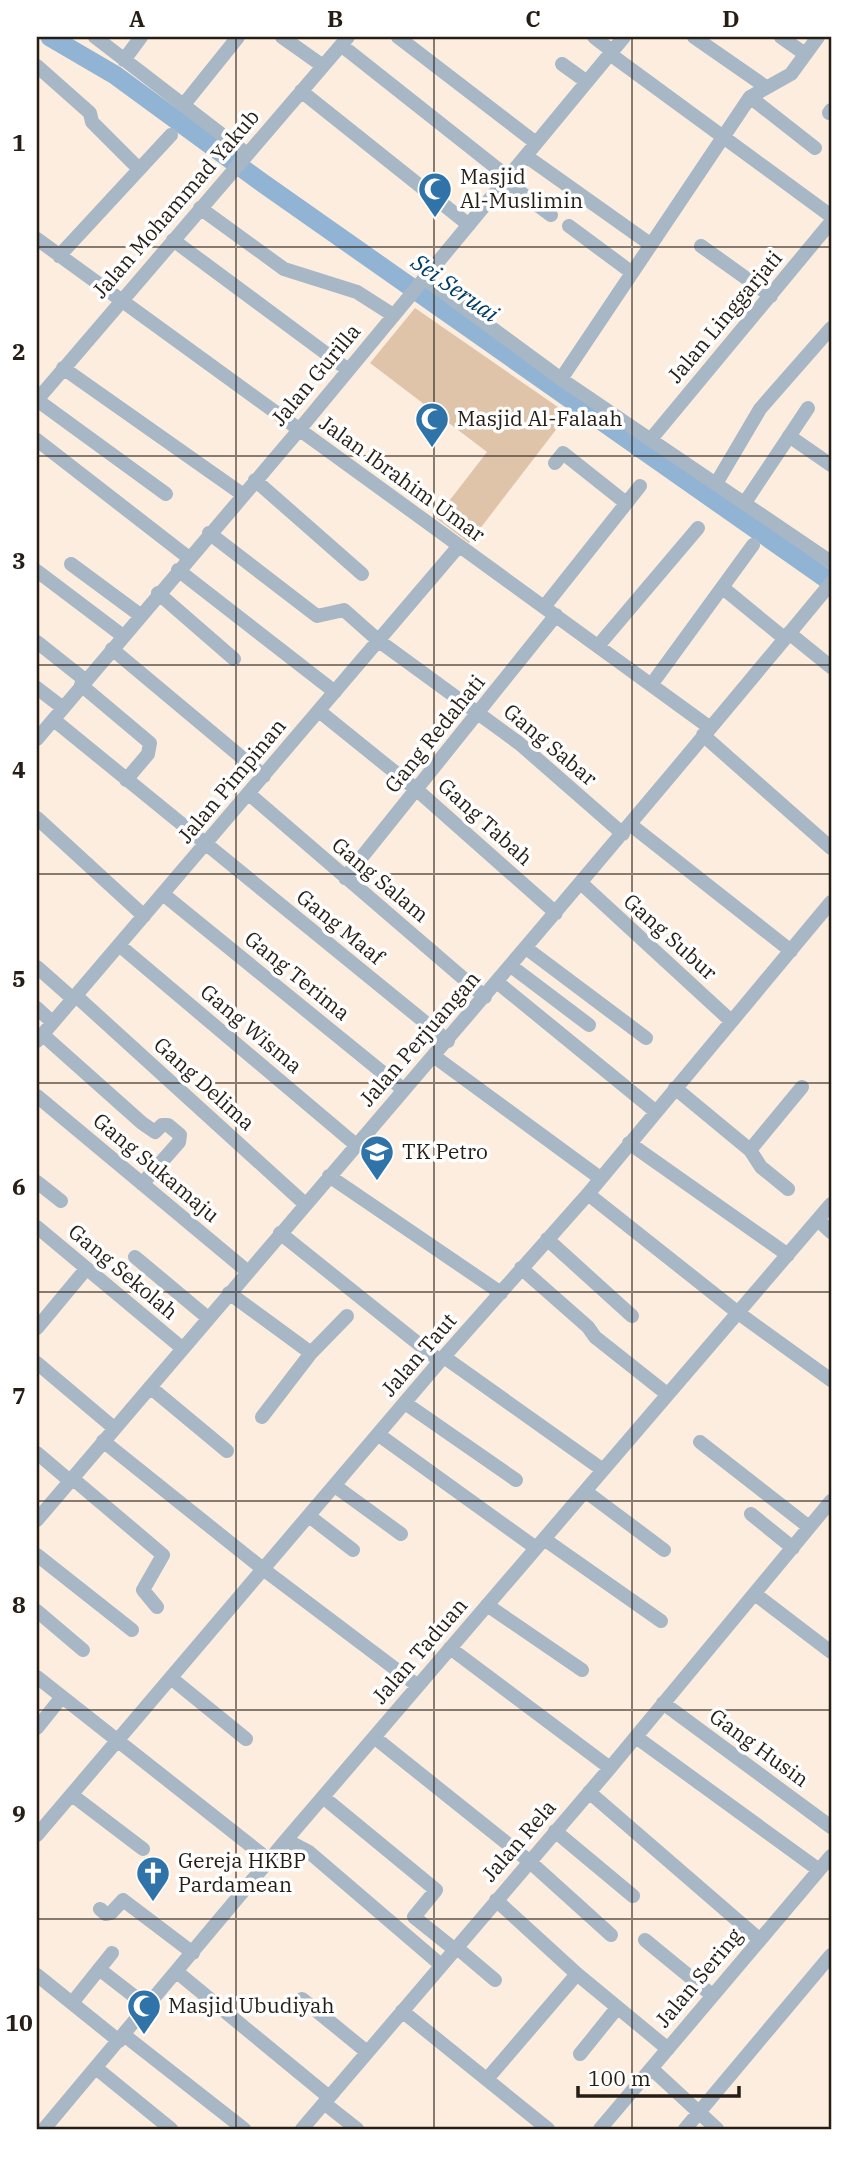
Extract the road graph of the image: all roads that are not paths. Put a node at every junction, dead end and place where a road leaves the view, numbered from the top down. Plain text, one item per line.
1 (95, 37) edge
2 (141, 37) edge
3 (237, 37) edge
4 (282, 37) edge
5 (398, 37) edge
6 (594, 37) edge
7 (624, 37) edge
8 (694, 37) edge
9 (780, 37) edge
10 (818, 37) edge
11 (344, 41) edge
12 (611, 52) junction
13 (805, 54) junction
14 (124, 60) junction
15 (562, 64) dead end
16 (37, 66) edge
17 (323, 66) junction
18 (587, 82) junction
19 (766, 87) junction
20 (302, 91) junction
21 (750, 97) junction
22 (185, 103) junction
23 (171, 135) dead end
24 (723, 137) junction
25 (536, 144) junction
26 (815, 148) dead end
27 (526, 156) junction
28 (244, 157) junction
29 (139, 169) junction
30 (506, 179) junction
31 (200, 208) junction
32 (551, 215) dead end
33 (831, 216) edge
34 (831, 222) edge
35 (469, 225) junction
36 (569, 226) dead end
37 (37, 239) edge
38 (173, 240) junction
39 (650, 244) junction
40 (702, 246) dead end
41 (59, 256) junction
42 (631, 272) junction
43 (422, 281) junction
44 (771, 296) junction
45 (120, 301) junction
46 (397, 310) junction
47 (831, 328) edge
48 (63, 368) junction
49 (347, 369) junction
50 (561, 379) junction
51 (37, 400) edge
52 (808, 408) dead end
53 (299, 430) junction
54 (789, 436) junction
55 (651, 439) junction
56 (37, 440) edge
57 (555, 463) dead end
58 (831, 465) edge
59 (255, 480) junction
60 (717, 482) junction
61 (640, 486) dead end
62 (166, 494) dead end
63 (242, 494) junction
64 (746, 501) junction
65 (626, 503) junction
66 (698, 528) dead end
67 (209, 533) junction
68 (754, 545) dead end
69 (458, 547) junction
70 (189, 558) junction
71 (831, 562) edge
72 (71, 564) dead end
73 (178, 570) junction
74 (37, 571) edge
75 (362, 574) dead end
76 (831, 583) edge
77 (723, 588) junction
78 (158, 593) junction
79 (550, 611) junction
80 (140, 615) junction
81 (123, 636) junction
82 (786, 636) junction
83 (379, 641) junction
84 (37, 642) edge
85 (598, 646) junction
86 (112, 649) junction
87 (234, 659) dead end
88 (831, 667) edge
89 (83, 682) junction
90 (651, 685) junction
91 (37, 688) edge
92 (335, 692) junction
93 (319, 711) junction
94 (479, 713) junction
95 (58, 714) junction
96 (706, 731) junction
97 (37, 739) edge
98 (264, 776) junction
99 (126, 780) junction
100 (417, 790) junction
101 (249, 794) junction
102 (37, 818) edge
103 (627, 830) junction
104 (205, 845) junction
105 (831, 848) edge
106 (345, 878) junction
107 (581, 883) junction
108 (163, 894) junction
109 (831, 902) edge
110 (556, 913) junction
111 (144, 916) junction
112 (119, 945) junction
113 (526, 948) junction
114 (791, 951) junction
115 (511, 966) junction
116 (37, 967) edge
117 (498, 982) junction
118 (74, 997) junction
119 (485, 997) junction
120 (37, 1008) edge
121 (731, 1021) junction
122 (52, 1022) junction
123 (589, 1025) dead end
124 (39, 1037) edge
125 (646, 1038) dead end
126 (448, 1041) junction
127 (435, 1057) junction
128 (802, 1087) dead end
129 (675, 1088) junction
130 (404, 1090) junction
131 (37, 1096) edge
132 (655, 1111) junction
133 (629, 1143) junction
134 (356, 1145) junction
135 (750, 1150) junction
136 (329, 1176) junction
137 (600, 1178) junction
138 (37, 1182) edge
139 (142, 1184) junction
140 (789, 1189) dead end
141 (588, 1194) junction
142 (61, 1201) dead end
143 (305, 1204) junction
144 (831, 1204) edge
145 (818, 1220) junction
146 (37, 1227) edge
147 (831, 1232) edge
148 (280, 1233) junction
149 (547, 1239) junction
150 (788, 1255) junction
151 (135, 1257) dead end
152 (521, 1268) junction
153 (86, 1269) junction
154 (247, 1272) junction
155 (229, 1293) junction
156 (501, 1293) junction
157 (737, 1312) junction
158 (347, 1316) dead end
159 (632, 1316) dead end
160 (208, 1318) junction
161 (37, 1328) edge
162 (182, 1348) junction
163 (311, 1353) junction
164 (442, 1359) junction
165 (37, 1363) edge
166 (831, 1380) edge
167 (149, 1387) junction
168 (667, 1394) junction
169 (405, 1403) junction
170 (262, 1418) dead end
171 (114, 1428) junction
172 (379, 1435) junction
173 (103, 1441) junction
174 (700, 1442) dead end
175 (227, 1451) dead end
176 (37, 1453) edge
177 (603, 1470) junction
178 (71, 1480) junction
179 (516, 1480) dead end
180 (335, 1486) junction
181 (585, 1491) junction
182 (829, 1509) edge
183 (751, 1514) dead end
184 (309, 1516) junction
185 (37, 1520) edge
186 (810, 1527) junction
187 (401, 1534) dead end
188 (540, 1544) junction
189 (793, 1548) junction
190 (353, 1550) dead end
191 (664, 1550) dead end
192 (37, 1555) edge
193 (263, 1569) junction
194 (755, 1594) junction
195 (487, 1605) junction
196 (157, 1607) dead end
197 (37, 1611) edge
198 (661, 1621) dead end
199 (132, 1630) dead end
200 (450, 1648) junction
201 (83, 1650) dead end
202 (831, 1652) edge
203 (582, 1670) dead end
204 (37, 1677) edge
205 (171, 1678) junction
206 (418, 1686) junction
207 (61, 1698) junction
208 (663, 1703) junction
209 (37, 1728) edge
210 (374, 1737) junction
211 (636, 1737) junction
212 (246, 1739) dead end
213 (117, 1744) junction
214 (610, 1768) junction
215 (589, 1792) junction
216 (72, 1795) junction
217 (323, 1797) junction
218 (831, 1827) edge
219 (555, 1831) junction
220 (37, 1835) edge
221 (286, 1840) junction
222 (143, 1849) dead end
223 (831, 1856) edge
224 (269, 1860) junction
225 (529, 1861) junction
226 (819, 1870) junction
227 (633, 1896) dead end
228 (496, 1900) junction
229 (100, 1909) dead end
230 (611, 1935) dead end
231 (759, 1939) junction
232 (645, 1940) dead end
233 (455, 1948) junction
234 (111, 1953) dead end
235 (193, 1953) junction
236 (831, 1955) edge
237 (441, 1965) junction
238 (99, 1969) junction
239 (177, 1972) junction
240 (577, 1974) junction
241 (37, 1975) edge
242 (495, 1980) dead end
243 (712, 1995) junction
244 (302, 1999) dead end
245 (72, 2003) junction
246 (148, 2007) junction
247 (617, 2008) junction
248 (402, 2011) junction
249 (122, 2038) junction
250 (668, 2049) junction
251 (367, 2053) junction
252 (580, 2054) dead end
253 (96, 2068) junction
254 (652, 2069) junction
255 (487, 2079) junction
256 (327, 2100) junction
257 (699, 2113) junction
258 (44, 2129) edge
259 (171, 2129) edge
260 (244, 2129) edge
261 (302, 2129) edge
262 (357, 2129) edge
263 (548, 2129) edge
264 (600, 2129) edge
265 (685, 2129) edge
266 (717, 2129) edge

1 - 14 street
2 - 14 street
3 - 22 street
4 - 17 street
5 - 25 street
6 - 12 street
7 - 12 street, Jalan Gurilla
8 - 19 street
9 - 13 street
10 - 13 street
11 - 17 street, Jalan Mohammad Yakub
11 - 30 street
12 - 18 street, Jalan Gurilla
12 - 24 street
13 - 19 street
14 - 22 street
15 - 18 street
16 - 29 street
17 - 20 street, Jalan Mohammad Yakub
18 - 25 street, Jalan Gurilla
19 - 21 street
20 - 28 street, Jalan Mohammad Yakub
20 - 35 street
21 - 24 street
21 - 26 street
22 - 28 street
23 - 29 street
24 - 33 street
24 - 39 street
25 - 27 street, Jalan Gurilla
27 - 30 street, Jalan Gurilla
27 - 39 street
28 - 31 street, Jalan Mohammad Yakub
29 - 41 street
30 - 32 street
30 - 35 street, Jalan Gurilla
31 - 38 street, Jalan Mohammad Yakub
31 - 46 street
34 - 44 street, Jalan Linggarjati
35 - 43 street, Jalan Gurilla
36 - 42 street
37 - 41 street, Jalan Ibrahim Umar
38 - 45 street, Jalan Mohammad Yakub
38 - 49 street
39 - 42 street
40 - 44 street
41 - 45 street, Jalan Ibrahim Umar
42 - 50 street
43 - 46 street, Jalan Gurilla
43 - 50 street
44 - 55 street, Jalan Linggarjati
45 - 48 street, Jalan Mohammad Yakub
45 - 53 street, Jalan Ibrahim Umar
46 - 49 street, Jalan Gurilla
47 - 60 street
48 - 51 street, Jalan Mohammad Yakub
48 - 63 street
49 - 53 street, Jalan Gurilla
50 - 55 street
51 - 62 street
52 - 54 street
53 - 59 street, Jalan Gurilla
53 - 69 street, Jalan Ibrahim Umar
54 - 58 street
54 - 64 street
55 - 60 street
56 - 70 street
57 - 65 street
59 - 63 street, Jalan Gurilla
59 - 75 street
60 - 64 street
61 - 65 street, Gang Redahati
63 - 67 street, Jalan Gurilla
64 - 71 street
65 - 79 street, Gang Redahati
66 - 85 street
67 - 70 street, Jalan Gurilla
67 - 83 street, Gang Sabar
68 - 77 street
69 - 79 street, Jalan Ibrahim Umar
69 - 83 street, Jalan Pimpinan
70 - 73 street, Jalan Gurilla
72 - 80 street
73 - 78 street, Jalan Gurilla
73 - 92 street
74 - 81 street
76 - 82 street, Jalan Perjuangan
77 - 82 street
77 - 90 street
78 - 80 street, Jalan Gurilla
78 - 87 street
79 - 85 street, Jalan Ibrahim Umar
79 - 94 street, Gang Redahati
80 - 81 street, Jalan Gurilla
81 - 86 street, Jalan Gurilla
82 - 88 street
82 - 96 street, Jalan Perjuangan
83 - 92 street, Jalan Pimpinan
83 - 94 street, Gang Sabar
84 - 89 street
85 - 90 street, Jalan Ibrahim Umar
86 - 89 street, Jalan Gurilla
86 - 98 street
89 - 95 street, Jalan Gurilla
89 - 99 street
90 - 96 street, Jalan Ibrahim Umar
91 - 95 street, Gang Maaf
92 - 93 street, Jalan Pimpinan
93 - 98 street, Jalan Pimpinan
93 - 100 street, Gang Tabah
94 - 100 street, Gang Redahati
94 - 103 street, Gang Sabar
95 - 97 street, Jalan Gurilla
95 - 99 street, Gang Maaf
96 - 103 street, Jalan Perjuangan
96 - 105 street, Jalan Ibrahim Umar
98 - 101 street, Jalan Pimpinan
99 - 104 street, Gang Maaf
100 - 106 street, Gang Redahati
100 - 110 street, Gang Tabah
101 - 104 street, Jalan Pimpinan
101 - 106 street, Gang Salam
102 - 111 street
103 - 107 street, Jalan Perjuangan
103 - 114 street, Gang Sabar
104 - 108 street, Jalan Pimpinan
104 - 126 street, Gang Maaf
106 - 119 street, Gang Salam
107 - 110 street, Jalan Perjuangan
107 - 121 street, Gang Subur
108 - 111 street, Jalan Pimpinan
108 - 130 street, Gang Terima
109 - 114 street, Jalan Taut
110 - 113 street, Jalan Perjuangan
111 - 112 street, Jalan Pimpinan
112 - 118 street, Jalan Pimpinan
112 - 134 street, Gang Wisma
113 - 115 street, Jalan Perjuangan
113 - 125 street
114 - 121 street, Jalan Taut
115 - 117 street, Jalan Perjuangan
115 - 123 street
116 - 118 street, Gang Delima
117 - 119 street, Jalan Perjuangan
117 - 132 street
118 - 122 street, Jalan Pimpinan
118 - 143 street, Gang Delima
119 - 126 street, Jalan Perjuangan
120 - 122 street
121 - 129 street, Jalan Taut
122 - 124 street, Jalan Pimpinan
124 - 139 street
126 - 127 street, Jalan Perjuangan
127 - 130 street, Jalan Perjuangan
127 - 137 street
128 - 135 street
129 - 132 street, Jalan Taut
129 - 135 street
130 - 134 street, Jalan Perjuangan
131 - 139 street, Gang Sukamaju
132 - 133 street, Jalan Taut
133 - 137 street, Jalan Taut
133 - 150 street
134 - 136 street, Jalan Perjuangan
135 - 140 street
136 - 143 street, Jalan Perjuangan
136 - 156 street
137 - 141 street, Jalan Taut
138 - 142 street
139 - 154 street, Gang Sukamaju
141 - 149 street, Jalan Taut
141 - 157 street
143 - 148 street, Jalan Perjuangan
144 - 145 street, Jalan Taduan
145 - 147 street
145 - 150 street, Jalan Taduan
146 - 153 street, Gang Sekolah
148 - 154 street, Jalan Perjuangan
148 - 164 street
149 - 152 street, Jalan Taut
149 - 159 street
150 - 157 street, Jalan Taduan
151 - 160 street
152 - 156 street, Jalan Taut
152 - 168 street
153 - 161 street
153 - 162 street, Gang Sekolah
154 - 155 street, Jalan Perjuangan
155 - 160 street, Jalan Perjuangan
155 - 163 street
156 - 164 street, Jalan Taut
157 - 166 street
157 - 168 street, Jalan Taduan
158 - 163 street
160 - 162 street, Jalan Perjuangan
162 - 167 street, Jalan Perjuangan
163 - 170 street
164 - 169 street, Jalan Taut
164 - 177 street
165 - 171 street
167 - 171 street, Jalan Perjuangan
167 - 175 street
168 - 177 street, Jalan Taduan
169 - 172 street, Jalan Taut
169 - 179 street
171 - 173 street, Jalan Perjuangan
172 - 180 street, Jalan Taut
172 - 188 street
173 - 178 street, Jalan Perjuangan
173 - 193 street
174 - 186 street
176 - 178 street
177 - 181 street, Jalan Taduan
178 - 185 street, Jalan Perjuangan
178 - 196 street
180 - 184 street, Jalan Taut
180 - 187 street
181 - 188 street, Jalan Taduan
181 - 191 street
182 - 186 street, Jalan Rela
183 - 189 street
184 - 190 street
184 - 193 street, Jalan Taut
186 - 189 street, Jalan Rela
188 - 195 street, Jalan Taduan
188 - 198 street
189 - 194 street, Jalan Rela
192 - 199 street
193 - 205 street, Jalan Taut
193 - 206 street
194 - 202 street
194 - 208 street, Jalan Rela
195 - 200 street, Jalan Taduan
195 - 203 street
197 - 201 street
200 - 206 street, Jalan Taduan
200 - 214 street
204 - 207 street
205 - 212 street
205 - 213 street, Jalan Taut
206 - 210 street, Jalan Taduan
207 - 209 street
207 - 213 street
208 - 211 street, Jalan Rela
208 - 218 street, Gang Husin
210 - 217 street, Jalan Taduan
210 - 225 street
211 - 214 street, Jalan Rela
211 - 226 street
213 - 216 street, Jalan Taut
213 - 224 street
214 - 215 street, Jalan Rela
215 - 219 street, Jalan Rela
215 - 231 street
216 - 220 street, Jalan Taut
216 - 222 street
217 - 221 street, Jalan Taduan
217 - 233 street
219 - 225 street, Jalan Rela
219 - 227 street
221 - 224 street, Jalan Taduan
221 - 237 street
223 - 226 street, Jalan Sering
224 - 235 street, Jalan Taduan
225 - 228 street, Jalan Rela
225 - 230 street
226 - 231 street, Jalan Sering
228 - 233 street, Jalan Rela
228 - 240 street
229 - 235 street
231 - 243 street, Jalan Sering
232 - 243 street
233 - 237 street, Jalan Rela
233 - 242 street
234 - 238 street
235 - 239 street, Jalan Taduan
236 - 257 street
237 - 248 street, Jalan Rela
238 - 245 street
238 - 246 street
239 - 246 street, Jalan Taduan
239 - 256 street
240 - 247 street
240 - 255 street
241 - 245 street
243 - 250 street, Jalan Sering
244 - 251 street
245 - 249 street
246 - 249 street, Jalan Taduan
247 - 250 street
247 - 252 street
248 - 251 street, Jalan Rela
248 - 255 street
249 - 253 street, Jalan Taduan
249 - 260 street
250 - 254 street, Jalan Sering
251 - 256 street, Jalan Rela
253 - 258 street, Jalan Taduan
253 - 259 street
254 - 257 street
254 - 264 street, Jalan Sering
255 - 263 street
256 - 261 street, Jalan Rela
256 - 262 street
257 - 265 street
257 - 266 street

